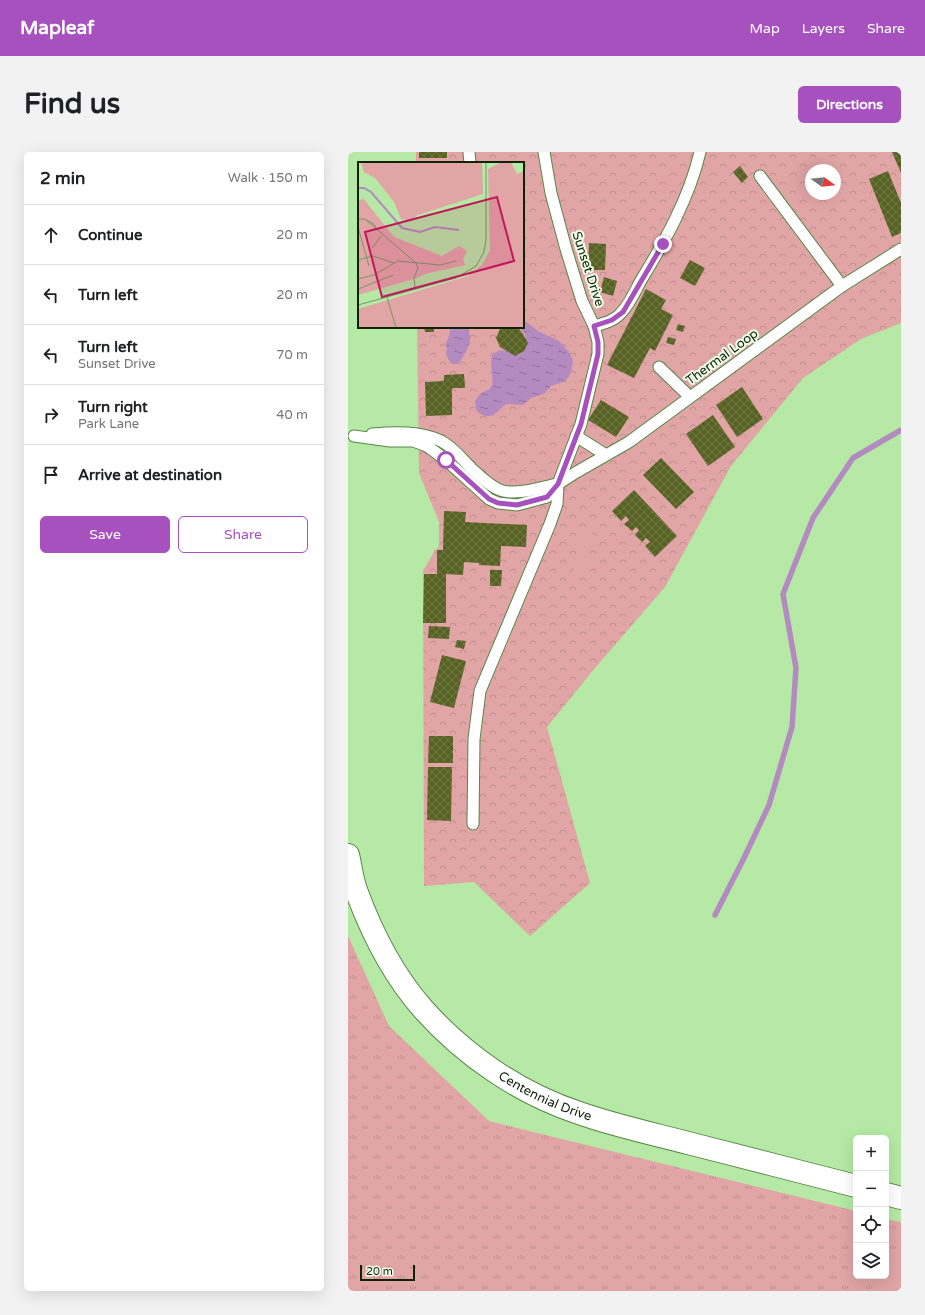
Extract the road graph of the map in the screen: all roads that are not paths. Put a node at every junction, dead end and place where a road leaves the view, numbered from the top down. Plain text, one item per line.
1 (469, 152) edge
2 (544, 152) edge
3 (700, 152) edge
4 (470, 162) edge
5 (760, 176) dead end
6 (901, 248) edge
7 (842, 286) junction
8 (594, 326) junction
9 (658, 367) dead end
10 (690, 397) junction
11 (351, 436) edge
12 (576, 436) junction
13 (606, 455) junction
14 (558, 484) junction
15 (473, 824) dead end
16 (348, 855) edge
17 (853, 1185) edge
18 (889, 1195) edge
19 (901, 1198) edge

1 - 4 lane
2 - 8 lane, Sunset Drive
3 - 8 lane
5 - 7 lane
6 - 7 lane, Thermal Loop
7 - 10 lane, Thermal Loop
8 - 12 lane, Sunset Drive
9 - 10 lane
10 - 13 lane, Thermal Loop
11 - 14 lane
12 - 13 lane
12 - 14 lane, Sunset Drive
13 - 14 lane, Thermal Loop
14 - 15 lane, Sunset Drive
16 - 17 main road, Centennial Drive
18 - 19 main road

